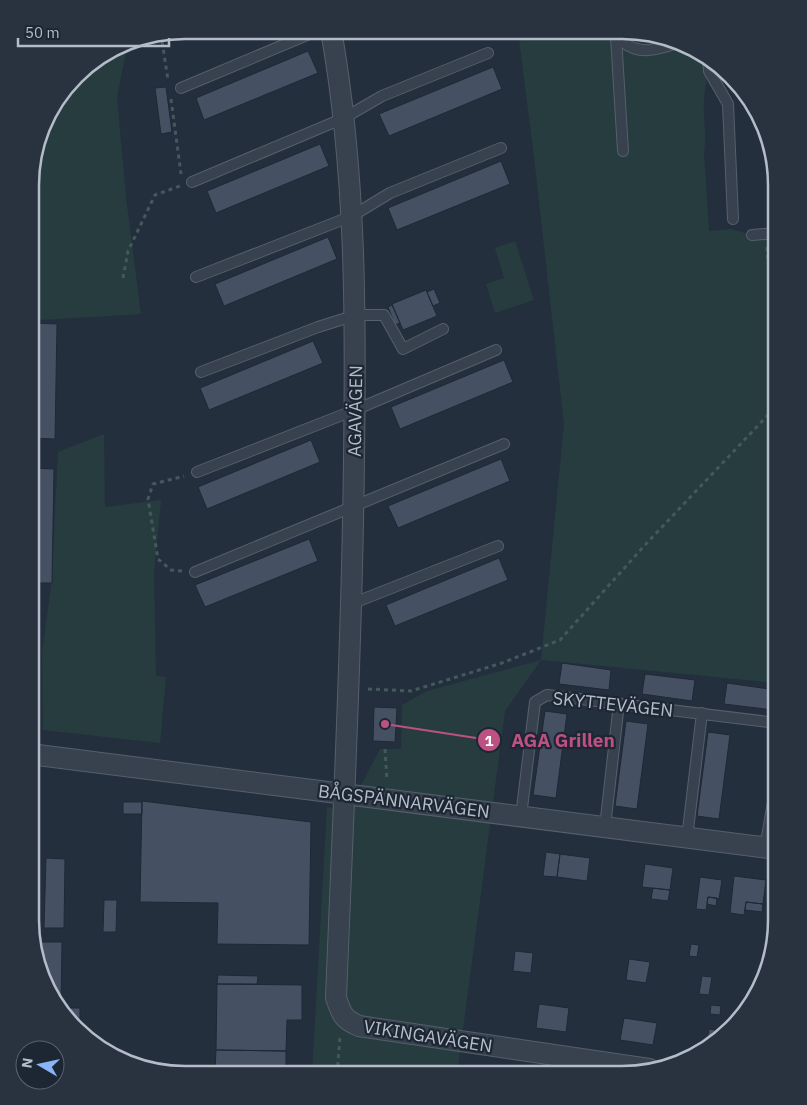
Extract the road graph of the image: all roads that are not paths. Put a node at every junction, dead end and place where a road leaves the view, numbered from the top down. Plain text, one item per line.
1 (298, 39) edge
2 (332, 39) edge
3 (616, 39) edge
4 (621, 39) edge
5 (667, 46) edge
6 (488, 53) dead end
7 (709, 67) edge
8 (181, 88) dead end
9 (344, 118) junction
10 (502, 148) dead end
11 (622, 151) dead end
12 (188, 183) road end
13 (352, 216) junction
14 (733, 220) dead end
15 (768, 234) edge
16 (752, 235) road end
17 (196, 277) dead end
18 (356, 316) junction
19 (443, 329) dead end
20 (496, 350) dead end
21 (201, 372) dead end
22 (355, 410) junction
23 (504, 444) dead end
24 (197, 472) road end
25 (353, 507) junction
26 (498, 546) dead end
27 (195, 572) road end
28 (351, 604) junction
29 (619, 703) junction
30 (702, 713) junction
31 (768, 721) edge
32 (39, 755) edge
33 (344, 794) junction
34 (521, 816) junction
35 (605, 827) junction
36 (687, 838) junction
37 (768, 848) edge
38 (627, 1066) edge

1 - 8 lane
2 - 9 street, AGAVÄGEN
3 - 11 lane
4 - 5 lane
6 - 9 lane
7 - 14 lane
9 - 12 lane
9 - 13 street, AGAVÄGEN
10 - 13 lane
13 - 17 lane
13 - 18 street, AGAVÄGEN
15 - 16 lane
18 - 19 lane
18 - 21 lane
18 - 22 street, AGAVÄGEN
20 - 22 lane
22 - 24 lane
22 - 25 street, AGAVÄGEN
23 - 25 lane
25 - 27 lane
25 - 28 street, AGAVÄGEN
26 - 28 lane
28 - 33 street, AGAVÄGEN
29 - 30 lane, SKYTTEVÄGEN
29 - 34 lane, SKYTTEVÄGEN
29 - 35 lane
30 - 31 lane, SKYTTEVÄGEN
30 - 36 lane
32 - 33 street, BÅGSPÄNNARVÄGEN
33 - 34 street, BÅGSPÄNNARVÄGEN
33 - 38 street, VIKINGAVÄGEN
34 - 35 street, BÅGSPÄNNARVÄGEN
35 - 36 street, BÅGSPÄNNARVÄGEN
36 - 37 street, BÅGSPÄNNARVÄGEN

